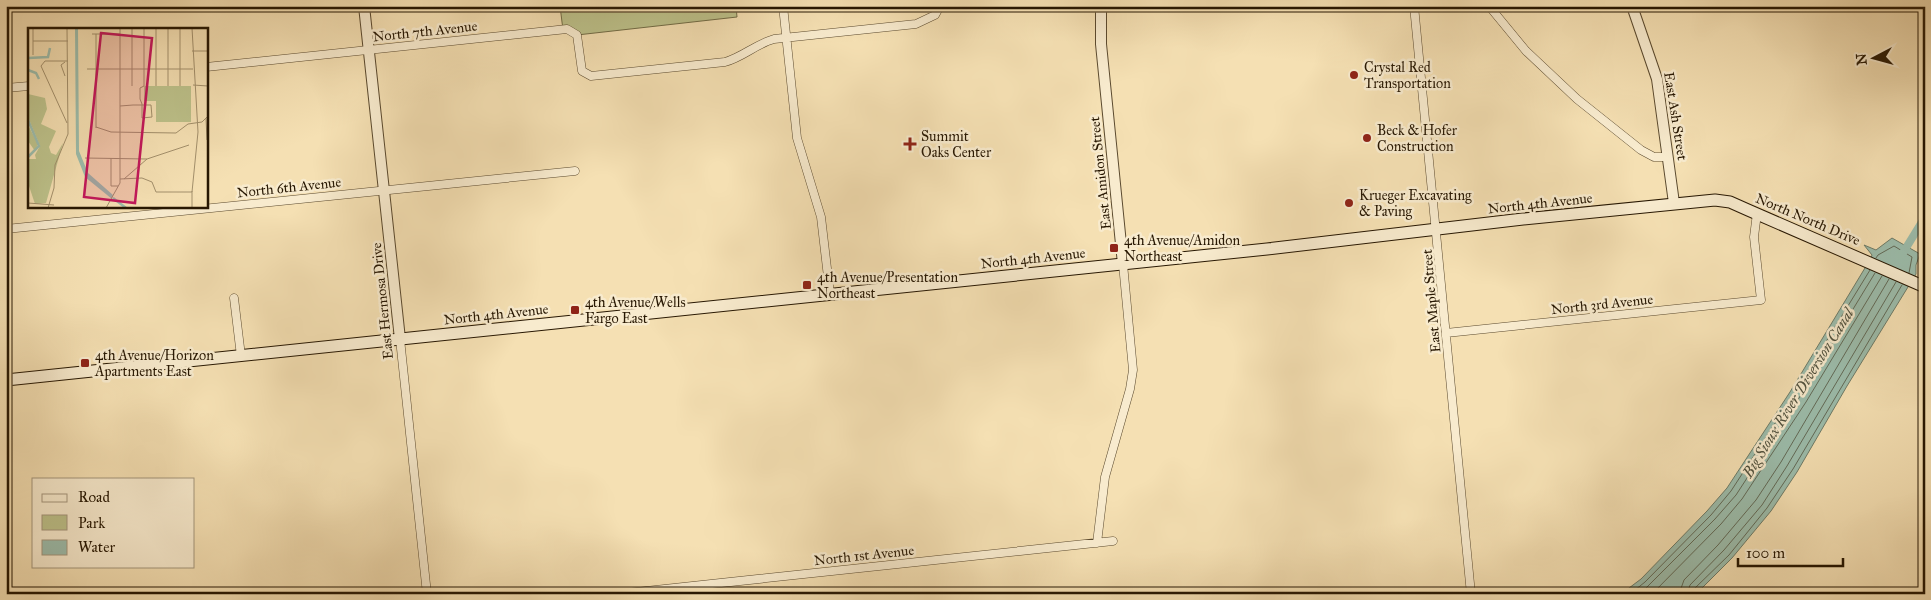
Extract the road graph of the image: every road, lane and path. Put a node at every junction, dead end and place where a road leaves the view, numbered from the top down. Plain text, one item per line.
1 (364, 6) edge
2 (783, 6) edge
3 (940, 6) edge
4 (1101, 6) edge
5 (1414, 6) edge
6 (1488, 6) edge
7 (1632, 6) edge
8 (786, 38) junction
9 (369, 50) junction
10 (208, 67) edge
11 (28, 86) edge
12 (6, 88) edge
13 (1668, 157) junction
14 (575, 170) dead end
15 (384, 190) junction
16 (1674, 204) junction
17 (1757, 213) junction
18 (6, 229) edge
19 (1436, 229) junction
20 (1123, 264) junction
21 (1925, 287) edge
22 (830, 294) junction
23 (234, 298) dead end
24 (1446, 333) junction
25 (400, 339) junction
26 (241, 356) junction
27 (6, 380) edge
28 (1113, 541) dead end
29 (1097, 543) junction
30 (427, 594) edge
31 (618, 594) edge
32 (1471, 594) edge

1 - 9 street, East Hermosa Drive
2 - 8 street
3 - 8 street, North 7th Avenue
4 - 20 street, East Amidon Street
5 - 19 street, East Maple Street
6 - 13 street
7 - 13 street, East Ash Street
8 - 9 street, North 7th Avenue
8 - 22 street
9 - 10 street, North 7th Avenue
9 - 15 street, East Hermosa Drive
11 - 12 street
13 - 16 street, East Ash Street
14 - 15 street, North 6th Avenue
15 - 18 street, North 6th Avenue
15 - 25 street, East Hermosa Drive
16 - 17 main road, North North Drive
16 - 19 main road, North 4th Avenue
17 - 21 main road, North North Drive
17 - 24 street, North 3rd Avenue
19 - 20 main road, North 4th Avenue
19 - 24 street, East Maple Street
20 - 22 main road, North 4th Avenue
20 - 29 street, East Amidon Street
22 - 25 main road, North 4th Avenue
23 - 26 street
24 - 32 street, East Maple Street
25 - 26 main road, North 4th Avenue
25 - 30 street, East Hermosa Drive
26 - 27 main road, North 4th Avenue
28 - 29 street, North 1st Avenue
29 - 31 street, North 1st Avenue

